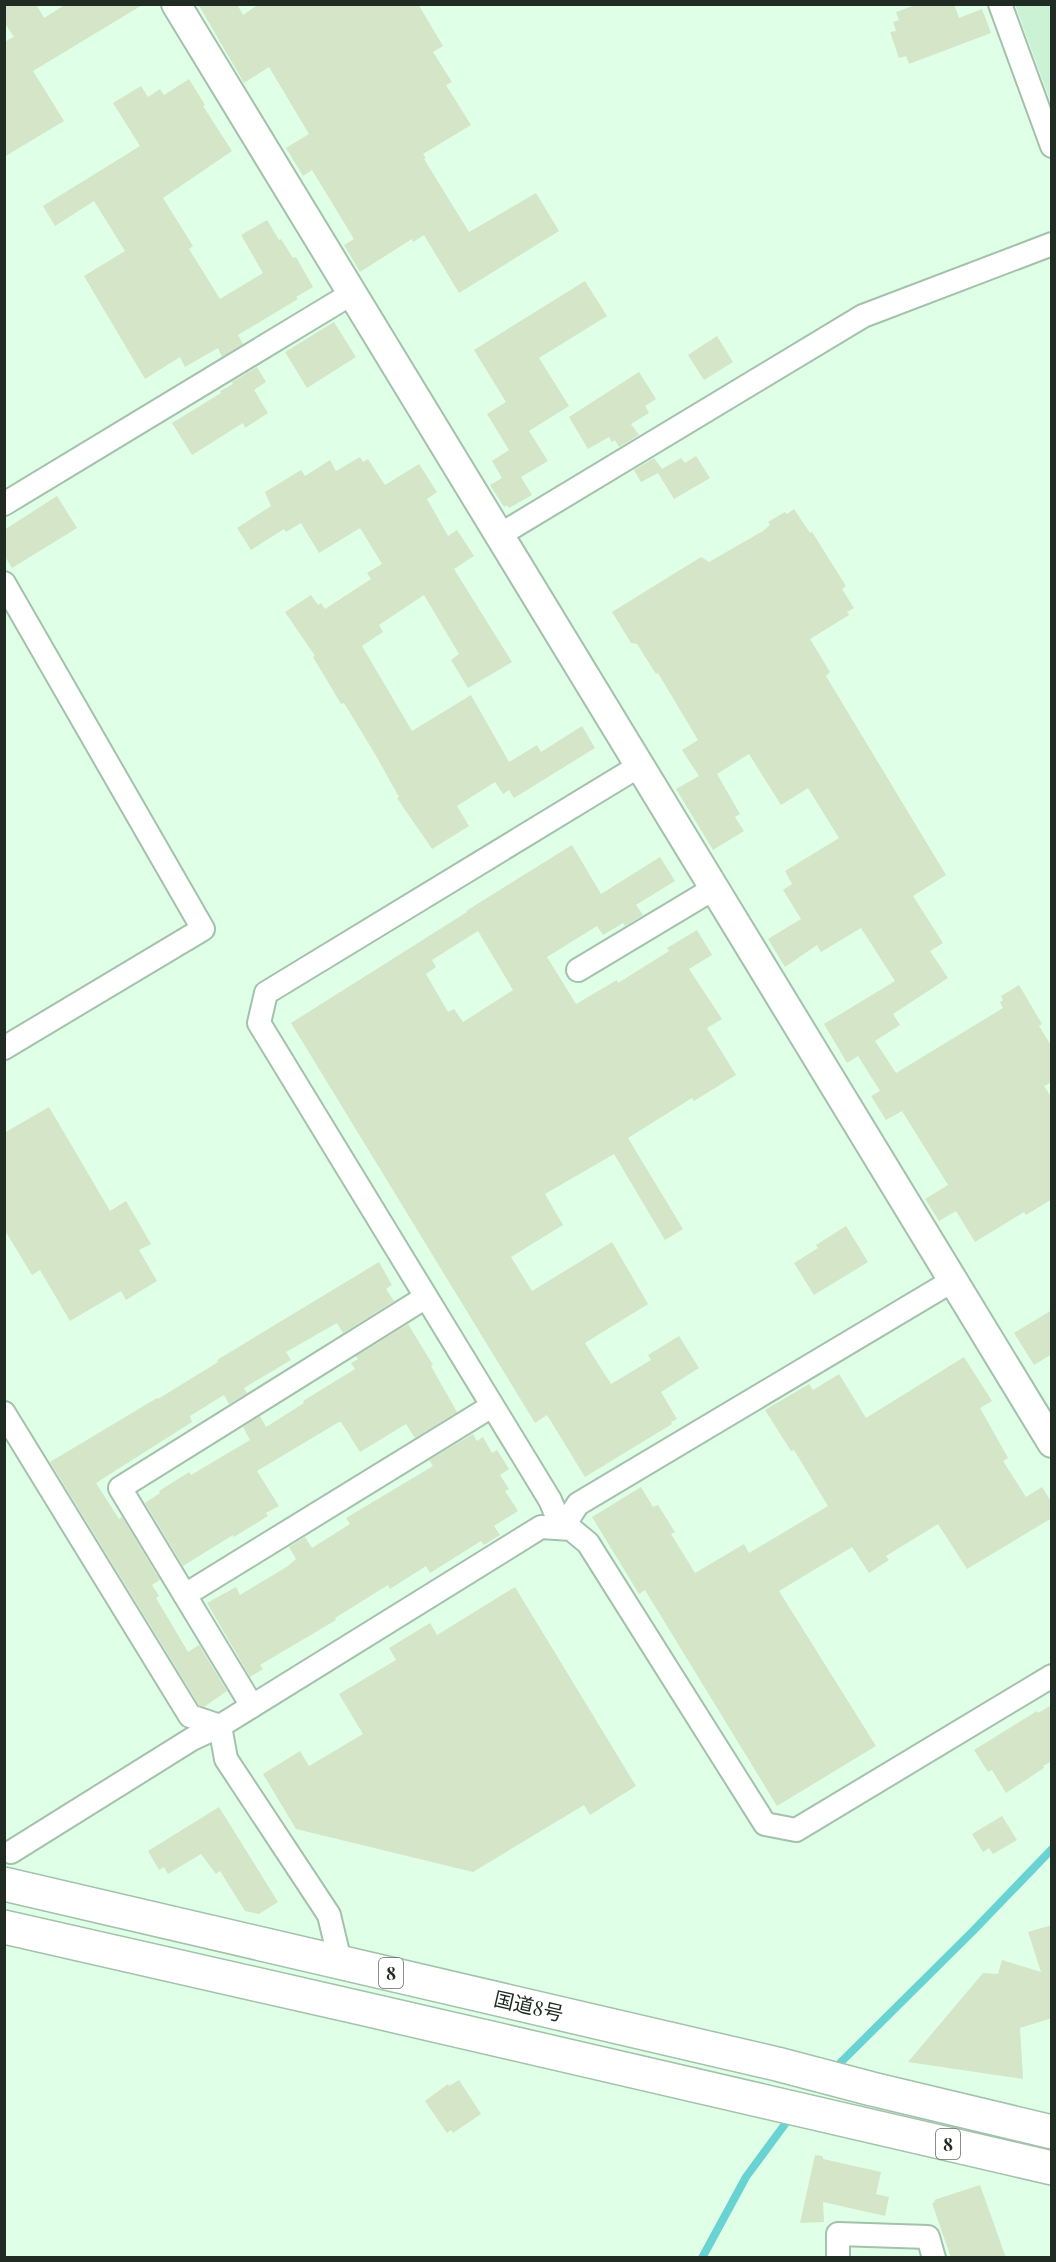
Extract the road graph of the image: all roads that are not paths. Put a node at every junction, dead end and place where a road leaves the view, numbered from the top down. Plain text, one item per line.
1 (176, 4) edge
2 (1000, 4) edge
3 (1052, 146) edge
4 (1052, 244) edge
5 (351, 294) junction
6 (4, 504) edge
7 (498, 536) junction
8 (4, 583) edge
9 (639, 766) junction
10 (713, 889) junction
11 (578, 970) dead end
12 (4, 1048) edge
13 (952, 1281) junction
14 (426, 1297) junction
15 (492, 1406) junction
16 (4, 1413) edge
17 (1052, 1443) edge
18 (562, 1528) junction
19 (185, 1595) junction
20 (1052, 1676) edge
21 (252, 1706) junction
22 (220, 1726) junction
23 (12, 1852) dead end
24 (4, 1884) edge
25 (4, 1927) edge
26 (340, 1961) junction
27 (1052, 2132) edge
28 (1052, 2168) edge
29 (838, 2258) edge
30 (934, 2258) edge

1 - 5 street
2 - 3 street
4 - 7 street
5 - 6 street
5 - 7 street
7 - 9 street
8 - 12 street
9 - 10 street
9 - 14 street
10 - 11 street
10 - 13 street
13 - 17 street
13 - 18 street
14 - 15 street
14 - 19 street
15 - 18 street
15 - 19 street
16 - 22 street
18 - 20 street
18 - 21 street
19 - 21 street
21 - 22 street
22 - 23 street
22 - 26 street
24 - 26 highway, 国道8号 / 8
25 - 28 highway, 国道8号 / 8
26 - 27 highway, 国道8号 / 8
29 - 30 street

